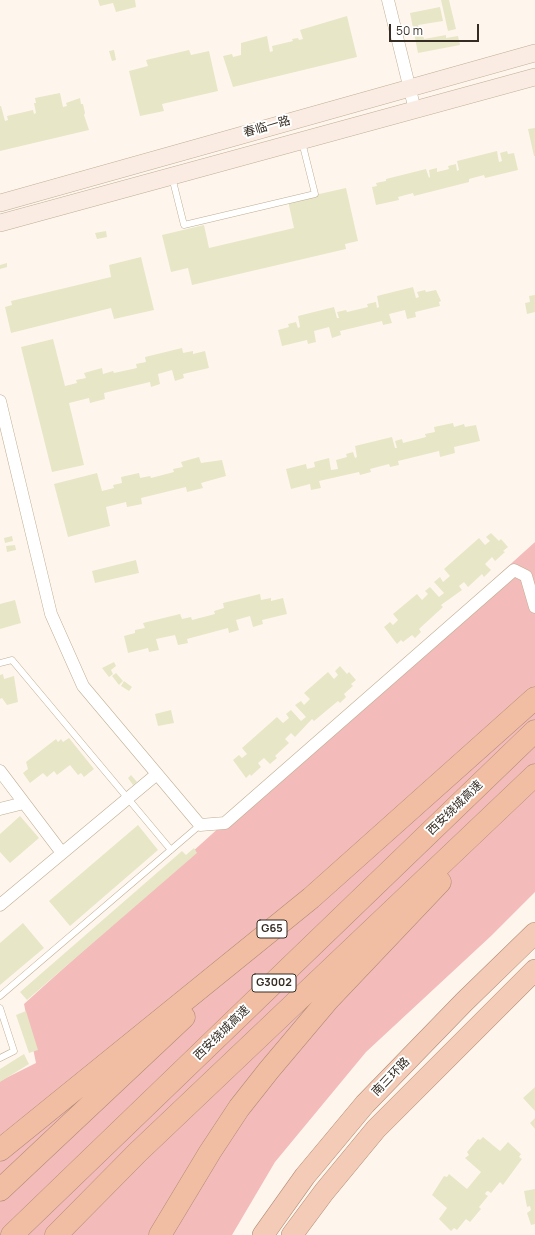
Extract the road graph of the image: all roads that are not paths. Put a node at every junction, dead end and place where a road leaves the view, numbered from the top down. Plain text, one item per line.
1 (388, 0) edge
2 (535, 53) edge
3 (535, 77) edge
4 (409, 87) junction
5 (415, 110) junction
6 (302, 140) junction
7 (172, 176) junction
8 (0, 203) edge
9 (0, 223) edge
10 (0, 400) edge
11 (535, 607) edge
12 (0, 663) edge
13 (535, 698) edge
14 (535, 731) edge
15 (0, 771) edge
16 (157, 774) junction
17 (535, 775) edge
18 (535, 779) edge
19 (128, 798) junction
20 (24, 803) junction
21 (0, 809) edge
22 (200, 825) junction
23 (171, 850) junction
24 (62, 853) junction
25 (311, 898) junction
26 (0, 905) edge
27 (535, 933) edge
28 (535, 970) edge
29 (0, 996) edge
30 (0, 1008) edge
31 (3, 1026) edge
32 (0, 1058) edge
33 (0, 1150) edge
34 (0, 1190) edge
35 (12, 1235) edge
36 (56, 1235) edge
37 (160, 1235) edge
38 (263, 1235) edge
39 (292, 1235) edge

1 - 4 street
2 - 4 main road, 春临一路
3 - 5 main road, 春临一路
4 - 5 street
4 - 8 main road, 春临一路
5 - 6 main road, 春临一路
6 - 7 main road, 春临一路
6 - 7 lane
7 - 9 main road, 春临一路
10 - 16 street
11 - 22 street
12 - 19 lane
13 - 25 highway, G65
14 - 35 highway, 西安绕城高速 / G3002
15 - 20 street
16 - 19 street
16 - 22 street
17 - 36 highway
18 - 37 highway
19 - 23 lane
19 - 24 street
20 - 21 street
20 - 24 street
22 - 23 lane
23 - 29 lane
24 - 26 street
25 - 33 highway, G65
25 - 34 highway
27 - 38 highway, 南三环路
28 - 39 highway
30 - 31 lane
31 - 32 lane

